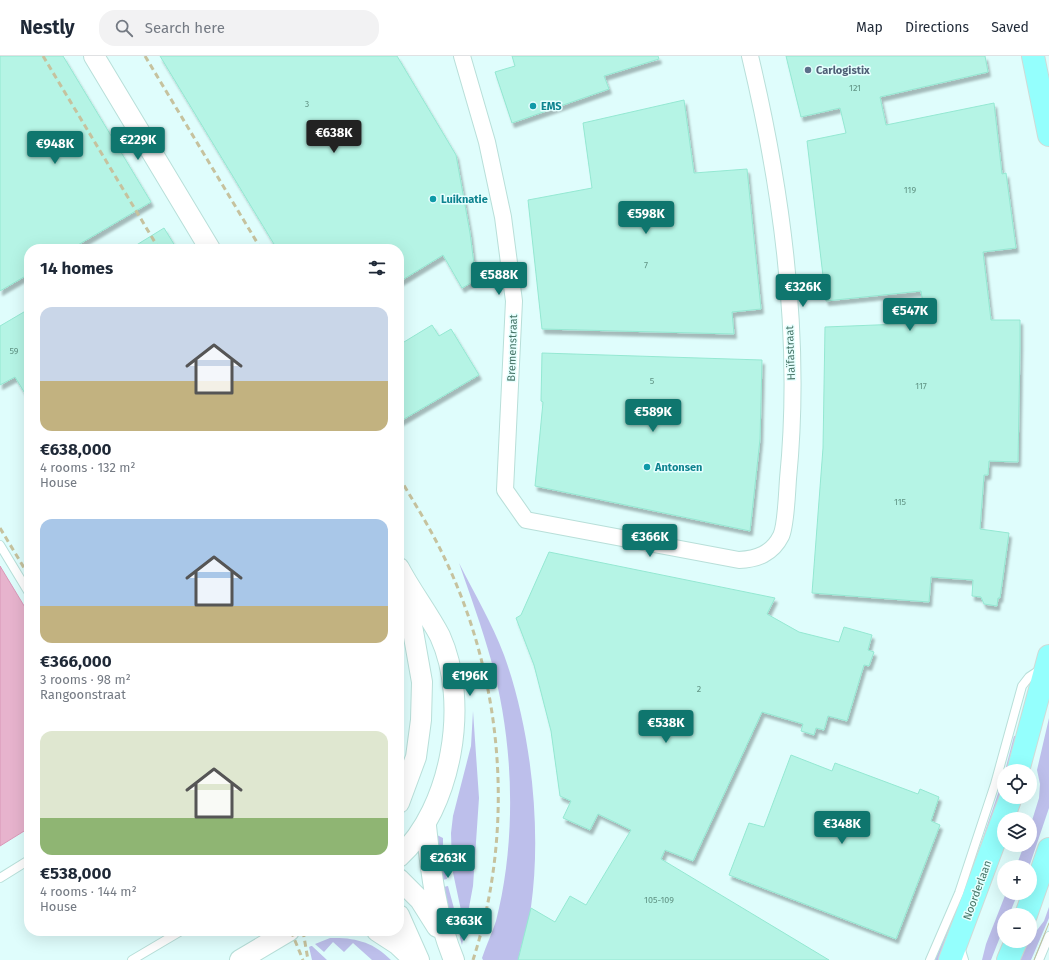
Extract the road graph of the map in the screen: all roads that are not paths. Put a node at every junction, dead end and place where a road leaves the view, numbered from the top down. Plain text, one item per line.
1 (94, 56) edge
2 (462, 56) edge
3 (750, 56) edge
4 (1033, 56) edge
5 (1049, 135) edge
6 (207, 244) edge
7 (0, 544) edge
8 (769, 552) joint
9 (404, 577) edge
10 (24, 585) edge
11 (404, 588) edge
12 (1048, 664) edge
13 (1020, 764) edge
14 (404, 789) edge
15 (1009, 804) edge
16 (426, 826) junction
17 (1049, 849) edge
18 (404, 852) edge
19 (24, 863) edge
20 (0, 878) edge
21 (404, 884) edge
22 (1028, 908) edge
23 (404, 926) edge
24 (173, 936) edge
25 (281, 936) edge
26 (385, 936) edge
27 (1049, 936) edge
28 (444, 937) junction
29 (1013, 948) edge
30 (961, 950) edge
31 (132, 960) edge
32 (240, 960) edge
33 (414, 960) edge
34 (419, 960) edge
35 (454, 960) edge
36 (930, 960) edge
37 (950, 960) edge
38 (1008, 960) edge
39 (1040, 960) edge

1 - 6 street
2 - 8 street, Bremenstraat
3 - 8 street, Haïfastraat
4 - 5 main road
7 - 10 lane
9 - 16 street
11 - 14 street
12 - 13 main road
12 - 36 lane
15 - 30 main road, Noorderlaan
16 - 18 street
16 - 28 street
17 - 22 main road
19 - 20 lane
21 - 28 street
23 - 34 street
24 - 31 lane
25 - 32 street
26 - 33 street
27 - 39 lane
28 - 35 street
29 - 38 main road
30 - 37 main road, Noorderlaan

